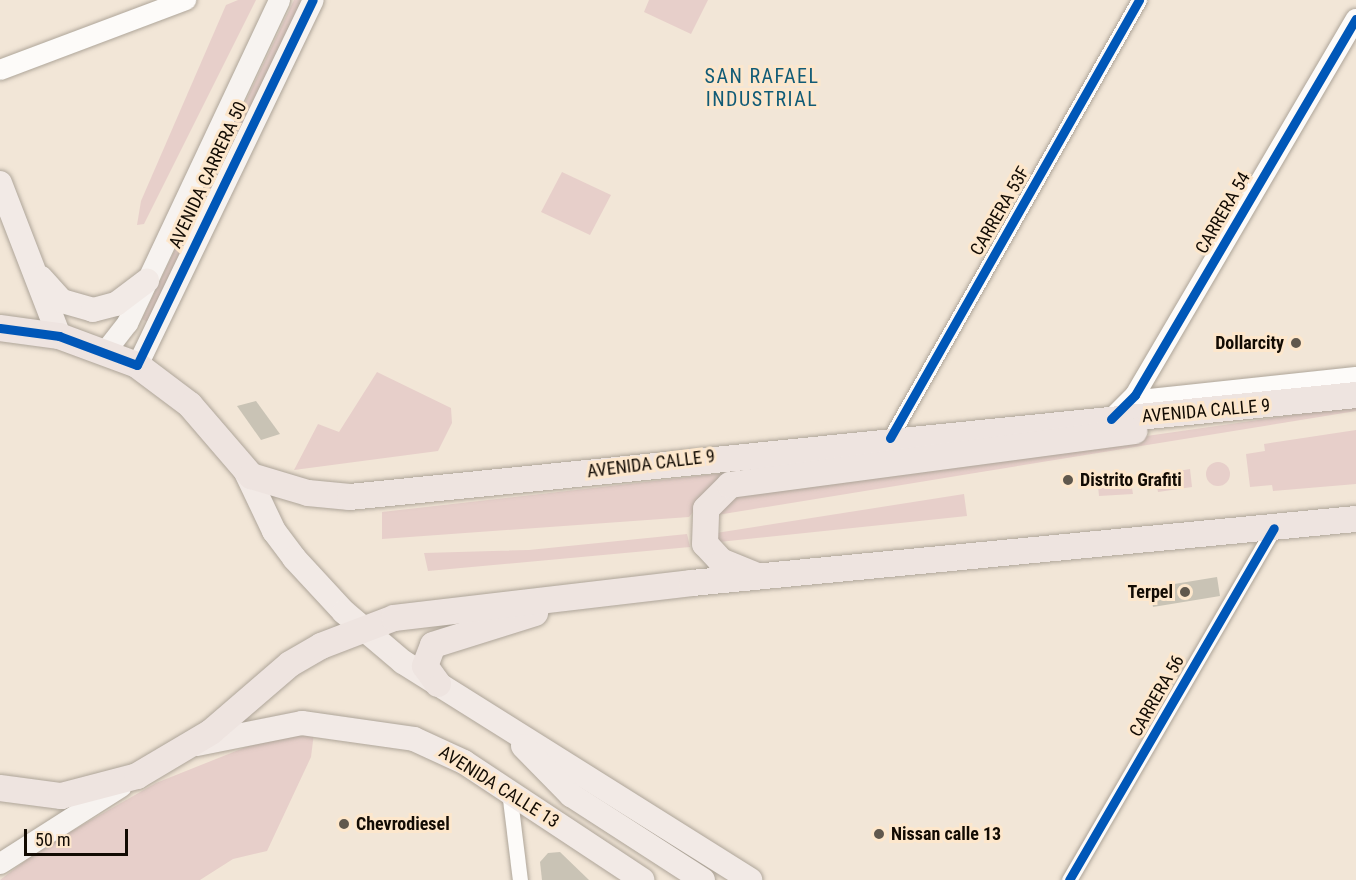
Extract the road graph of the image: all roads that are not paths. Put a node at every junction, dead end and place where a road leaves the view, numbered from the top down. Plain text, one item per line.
1 (186, 0) edge
2 (279, 0) edge
3 (313, 0) edge
4 (1140, 0) edge
5 (1356, 19) edge
6 (0, 70) edge
7 (0, 183) edge
8 (31, 265) junction
9 (147, 281) junction
10 (0, 328) edge
11 (58, 336) junction
12 (105, 351) junction
13 (137, 365) junction
14 (1356, 377) edge
15 (1356, 395) edge
16 (1131, 401) junction
17 (1240, 408) junction
18 (1111, 419) junction
19 (890, 438) junction
20 (246, 470) junction
21 (1356, 519) edge
22 (1274, 528) junction
23 (760, 576) junction
24 (610, 592) junction
25 (363, 629) junction
26 (438, 684) junction
27 (499, 721) junction
28 (187, 747) junction
29 (137, 776) junction
30 (0, 777) edge
31 (0, 788) edge
32 (509, 791) junction
33 (595, 848) junction
34 (0, 863) edge
35 (518, 878) edge
36 (627, 880) edge
37 (642, 880) edge
38 (703, 880) edge
39 (750, 880) edge
40 (1069, 880) edge

1 - 6 street
2 - 9 main road, AVENIDA CARRERA 50
3 - 13 main road, AVENIDA CARRERA 50
4 - 19 street, CARRERA 53F
5 - 16 street, CARRERA 54
7 - 8 main road
8 - 9 main road
8 - 11 main road
9 - 12 main road, AVENIDA CARRERA 50
10 - 11 highway, AVENIDA CALLE 9
11 - 12 highway, AVENIDA CALLE 9
12 - 13 highway, AVENIDA CALLE 9
13 - 20 highway, AVENIDA CALLE 9
14 - 16 street
15 - 17 highway, AVENIDA CALLE 9
16 - 18 street, CARRERA 54
17 - 18 highway, AVENIDA CALLE 9
17 - 23 highway
18 - 19 highway, AVENIDA CALLE 9
19 - 20 highway, AVENIDA CALLE 9
20 - 25 main road, AVENIDA CALLE 13
21 - 22 highway
22 - 23 highway
22 - 40 street, CARRERA 56
23 - 24 highway
24 - 25 highway
24 - 26 highway
25 - 26 main road, AVENIDA CALLE 13
25 - 28 highway
26 - 27 main road, AVENIDA CALLE 13
27 - 38 main road, AVENIDA CALLE 13
27 - 39 main road, AVENIDA CALLE 13
28 - 29 highway
28 - 30 highway
28 - 32 main road, AVENIDA CALLE 13
29 - 31 highway
29 - 34 main road
32 - 33 main road, AVENIDA CALLE 13
32 - 35 street
33 - 36 main road, AVENIDA CALLE 13
33 - 37 main road, AVENIDA CALLE 13

